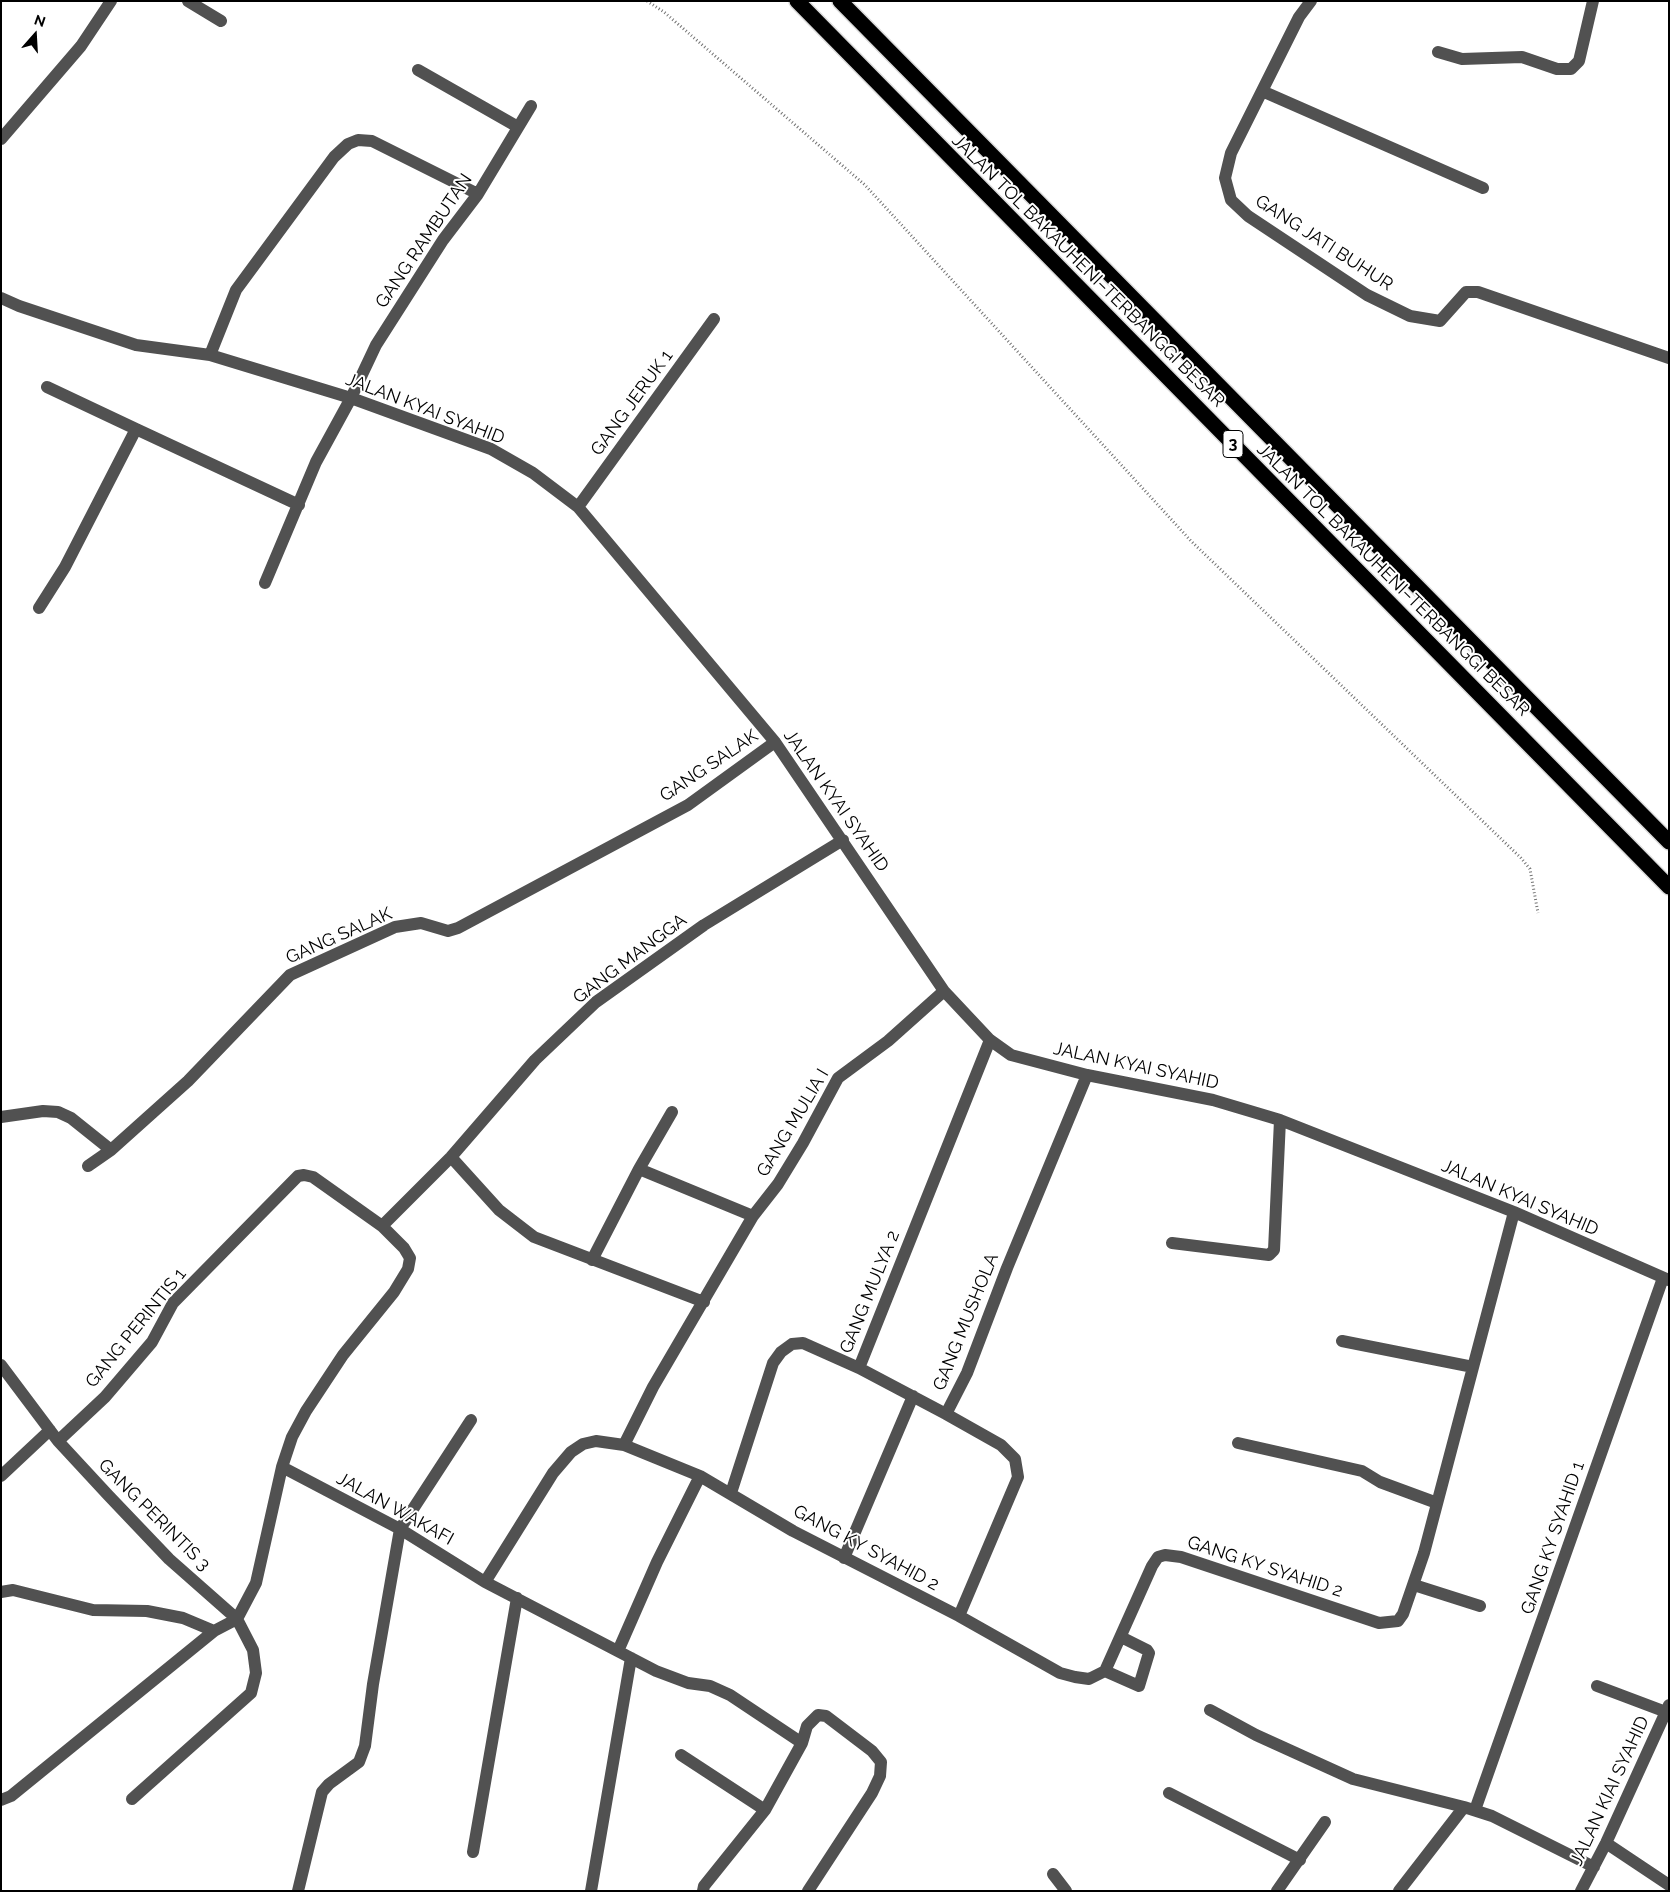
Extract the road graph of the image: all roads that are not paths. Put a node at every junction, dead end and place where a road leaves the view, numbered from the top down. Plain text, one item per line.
1 (111, 1) edge
2 (188, 1) edge
3 (797, 1) edge
4 (840, 1) edge
5 (1311, 1) edge
6 (1593, 1) edge
7 (221, 22) dead end
8 (1438, 52) dead end
9 (418, 70) dead end
10 (1262, 91) junction
11 (531, 106) dead end
12 (518, 127) junction
13 (1, 140) edge
14 (1484, 188) dead end
15 (478, 194) junction
16 (1, 298) edge
17 (714, 319) dead end
18 (210, 355) junction
19 (1669, 358) edge
20 (47, 387) dead end
21 (351, 398) junction
22 (136, 429) junction
23 (299, 505) junction
24 (578, 507) junction
25 (265, 583) dead end
26 (39, 608) dead end
27 (776, 742) junction
28 (844, 840) junction
29 (1669, 842) edge
30 (1669, 887) edge
31 (944, 991) junction
32 (990, 1040) junction
33 (1087, 1075) junction
34 (672, 1112) dead end
35 (1, 1117) edge
36 (1280, 1120) junction
37 (110, 1150) junction
38 (451, 1158) junction
39 (88, 1166) dead end
40 (639, 1169) junction
41 (1514, 1212) junction
42 (753, 1216) junction
43 (382, 1226) junction
44 (1172, 1243) dead end
45 (592, 1260) junction
46 (1666, 1279) edge
47 (704, 1302) junction
48 (1342, 1341) dead end
49 (1, 1365) edge
50 (1473, 1367) junction
51 (859, 1368) junction
52 (913, 1396) junction
53 (946, 1414) junction
54 (471, 1420) dead end
55 (54, 1435) junction
56 (1238, 1443) dead end
57 (624, 1445) junction
58 (282, 1467) junction
59 (1, 1476) edge
60 (700, 1476) junction
61 (731, 1493) junction
62 (1437, 1503) junction
63 (400, 1529) junction
64 (844, 1558) junction
65 (485, 1582) junction
66 (1414, 1584) junction
67 (1, 1592) edge
68 (517, 1598) junction
69 (1480, 1606) dead end
70 (959, 1616) junction
71 (237, 1619) junction
72 (214, 1631) junction
73 (1121, 1637) junction
74 (618, 1651) junction
75 (631, 1658) junction
76 (1105, 1671) junction
77 (1597, 1686) dead end
78 (1667, 1708) edge
79 (1210, 1710) dead end
80 (802, 1742) junction
81 (681, 1755) dead end
82 (1169, 1793) dead end
83 (132, 1799) dead end
84 (1, 1800) edge
85 (1470, 1808) junction
86 (765, 1810) junction
87 (1325, 1822) dead end
88 (1606, 1843) junction
89 (474, 1852) dead end
90 (1300, 1860) junction
91 (1594, 1867) junction
92 (1053, 1874) dead end
93 (1669, 1884) edge
94 (298, 1891) edge
95 (592, 1891) edge
96 (703, 1891) edge
97 (808, 1891) edge
98 (1066, 1891) edge
99 (1277, 1891) edge
100 (1399, 1891) edge
101 (1581, 1891) edge

1 - 13 street
2 - 7 street
3 - 30 highway, JALAN TOL BAKAUHENI–TERBANGGI BESAR / 3
4 - 29 highway, JALAN TOL BAKAUHENI–TERBANGGI BESAR / 3
5 - 10 street
6 - 8 street
9 - 12 street
10 - 14 street
10 - 19 street, GANG JATI BUHUR
11 - 12 street, GANG RAMBUTAN
12 - 15 street, GANG RAMBUTAN
15 - 18 street
15 - 21 street, GANG RAMBUTAN
16 - 18 street, JALAN KYAI SYAHID
17 - 24 street, GANG JERUK 1
18 - 21 street, JALAN KYAI SYAHID
20 - 22 street
21 - 23 street, GANG RAMBUTAN
21 - 24 street, JALAN KYAI SYAHID
22 - 23 street
22 - 26 street
23 - 25 street, GANG RAMBUTAN
24 - 27 street, JALAN KYAI SYAHID
27 - 28 street, JALAN KYAI SYAHID
27 - 37 street, GANG SALAK
28 - 31 street, JALAN KYAI SYAHID
28 - 38 street, GANG MANGGA
31 - 32 street, JALAN KYAI SYAHID
31 - 42 street, GANG MULIA I
32 - 33 street, JALAN KYAI SYAHID
32 - 51 street, GANG MULYA 2
33 - 36 street, JALAN KYAI SYAHID
33 - 53 street, GANG MUSHOLA
34 - 40 street
35 - 37 street
36 - 41 street, JALAN KYAI SYAHID
36 - 44 street
37 - 39 street, GANG SALAK
38 - 43 street, GANG MANGGA
38 - 45 street
40 - 42 street
40 - 45 street
41 - 46 street, JALAN KYAI SYAHID
41 - 50 street, GANG KY SYAHID 2
42 - 47 street, GANG MULIA I
43 - 55 street, GANG PERINTIS 1
43 - 58 street
45 - 47 street
46 - 85 street, GANG KY SYAHID 1
47 - 57 street, GANG MULIA I
48 - 50 street
49 - 55 street
50 - 62 street, GANG KY SYAHID 2
51 - 52 street
51 - 61 street, GANG MULYA 2
52 - 53 street, GANG MUSHOLA
52 - 64 street, GANG MUSHOLA
53 - 70 street
54 - 63 street
55 - 59 street, GANG PERINTIS 1
55 - 71 street, GANG PERINTIS 3
56 - 62 street
57 - 60 street
57 - 65 street
58 - 63 street, JALAN WAKAFI
58 - 71 street
60 - 61 street, GANG KY SYAHID 2
60 - 74 street
61 - 64 street, GANG KY SYAHID 2
62 - 66 street, GANG KY SYAHID 2
63 - 65 street, JALAN WAKAFI
63 - 94 street
64 - 70 street, GANG KY SYAHID 2
65 - 68 street, JALAN WAKAFI
66 - 69 street
66 - 73 street, GANG KY SYAHID 2
67 - 72 street
68 - 74 street, JALAN WAKAFI
68 - 89 street
70 - 76 street, GANG KY SYAHID 2
71 - 72 street
71 - 83 street
72 - 84 street
73 - 76 street, GANG KY SYAHID 2
73 - 76 street
74 - 75 street, JALAN WAKAFI
75 - 80 street, JALAN WAKAFI
75 - 95 street
77 - 78 street
78 - 88 street, JALAN KIAI SYAHID
79 - 85 street
80 - 86 street
80 - 97 street
81 - 86 street
82 - 90 street
85 - 91 street
85 - 100 street, GANG KY SYAHID 1
86 - 96 street
87 - 90 street
88 - 91 street, JALAN KIAI SYAHID
88 - 93 street
90 - 99 street
91 - 101 street, JALAN KIAI SYAHID
92 - 98 street

